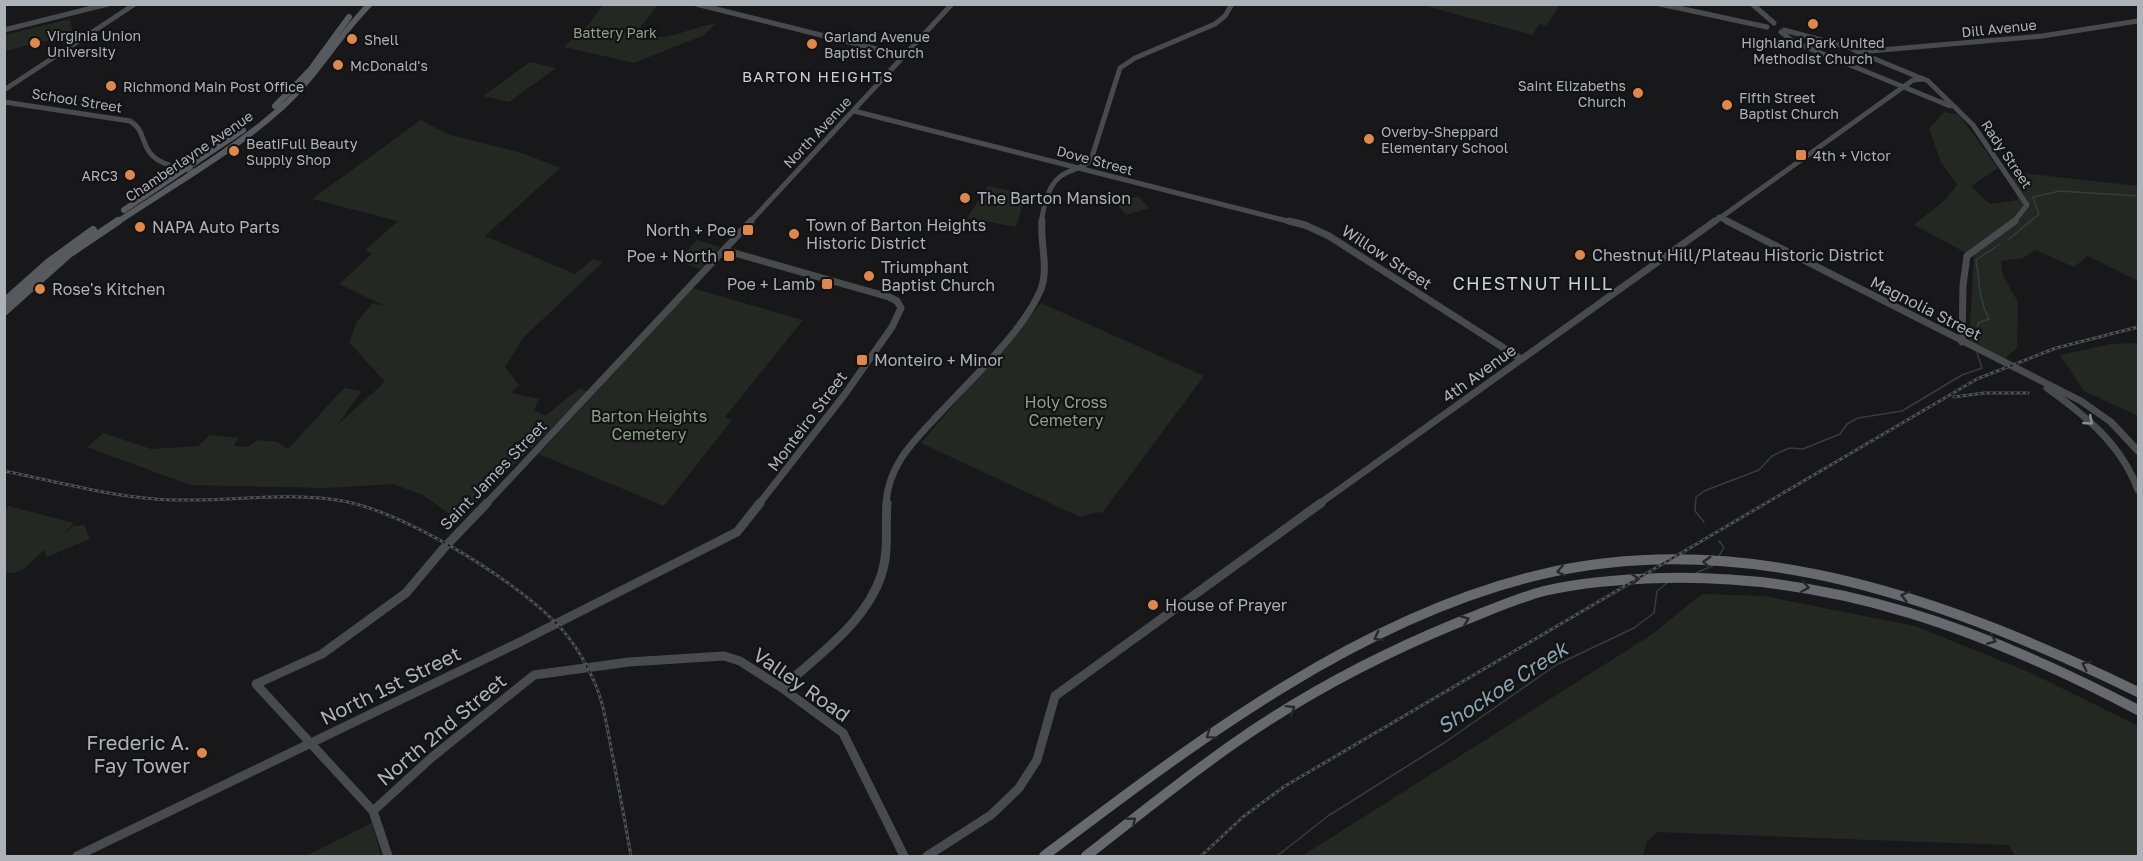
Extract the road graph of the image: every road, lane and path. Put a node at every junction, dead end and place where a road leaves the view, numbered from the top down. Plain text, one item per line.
1 (102, 4) edge
2 (108, 4) edge
3 (127, 4) edge
4 (135, 4) edge
5 (362, 4) edge
6 (370, 4) edge
7 (696, 4) edge
8 (952, 4) edge
9 (1232, 4) edge
10 (1660, 4) edge
11 (1752, 4) edge
12 (2139, 21) edge
13 (1774, 23) junction
14 (1767, 27) junction
15 (4, 29) edge
16 (1783, 31) junction
17 (1860, 51) junction
18 (905, 56) junction
19 (1923, 79) junction
20 (4, 85) edge
21 (1903, 87) junction
22 (4, 90) edge
23 (4, 102) edge
24 (1957, 109) junction
25 (854, 111) junction
26 (185, 169) junction
27 (1077, 169) junction
28 (193, 171) junction
29 (1719, 217) junction
30 (1329, 236) joint
31 (724, 250) junction
32 (4, 302) edge
33 (4, 312) edge
34 (1962, 342) junction
35 (1521, 359) junction
36 (2025, 374) junction
37 (2139, 451) edge
38 (2139, 489) edge
39 (718, 542) joint
40 (534, 675) joint
41 (782, 688) junction
42 (2139, 692) edge
43 (2139, 711) edge
44 (311, 743) junction
45 (373, 811) junction
46 (77, 856) edge
47 (388, 856) edge
48 (904, 856) edge
49 (927, 856) edge
50 (1045, 856) edge
51 (1086, 856) edge

1 - 15 street
2 - 15 street
3 - 20 street
4 - 22 street
5 - 26 main road, Chamberlayne Avenue
6 - 28 main road, Chamberlayne Avenue
7 - 18 street
8 - 18 street, North Avenue
9 - 27 street
10 - 14 street
11 - 13 street
12 - 17 street, Dill Avenue
13 - 14 street
13 - 16 street
14 - 16 street
16 - 17 street
16 - 21 street
17 - 19 street, Rady Street
18 - 25 street, North Avenue
19 - 21 street, 4th Avenue
19 - 24 street, Rady Street
21 - 24 street
21 - 29 street, 4th Avenue
23 - 26 street, School Street
24 - 34 street, Rady Street
25 - 27 street, Dove Street
25 - 31 street, North Avenue
26 - 28 street, School Street
26 - 32 main road, Chamberlayne Avenue
27 - 30 street, Dove Street
27 - 41 street
28 - 33 main road, Chamberlayne Avenue
29 - 34 street, Magnolia Street
29 - 35 street, 4th Avenue
30 - 35 street, Willow Street
31 - 39 street, Monteiro Street
31 - 44 street, Saint James Street
34 - 36 street, Magnolia Street
35 - 49 street, 4th Avenue
36 - 37 street, Magnolia Street
36 -> 38 street, Magnolia Street
39 - 44 street, North 1st Street
40 - 41 street, Valley Road
40 - 45 street, North 2nd Street
41 - 48 street, Valley Road
42 -> 50 highway
51 -> 43 highway
44 - 45 street
44 - 46 street, North 1st Street
45 - 47 street

